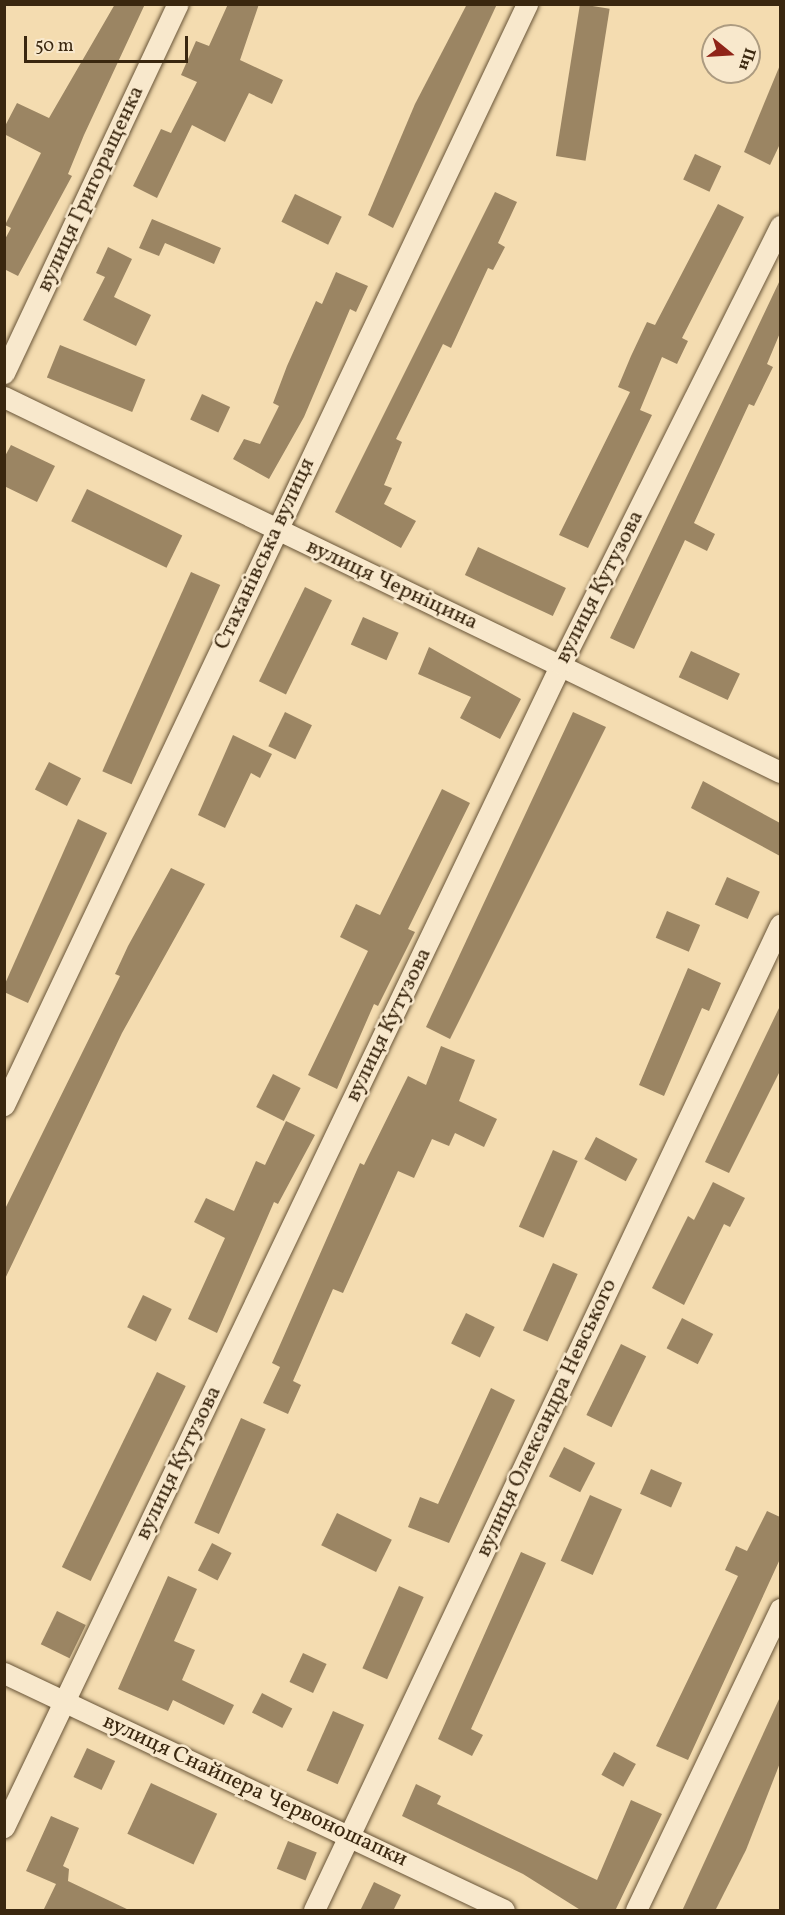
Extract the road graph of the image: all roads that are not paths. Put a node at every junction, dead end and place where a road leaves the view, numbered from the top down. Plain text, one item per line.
1 (178, 4) edge
2 (527, 4) edge
3 (780, 226) edge
4 (4, 373) edge
5 (4, 397) edge
6 (276, 530) junction
7 (561, 664) junction
8 (780, 772) edge
9 (780, 925) edge
10 (4, 1105) edge
11 (780, 1609) edge
12 (4, 1672) edge
13 (64, 1702) junction
14 (4, 1827) edge
15 (351, 1834) junction
16 (314, 1911) edge
17 (504, 1911) edge
18 (636, 1911) edge

1 - 4 street, вулиця Григоращенка
2 - 6 street, Стаханівська вулиця
3 - 7 street, вулиця Кутузова
5 - 6 street, вулиця Черніцина
6 - 7 street, вулиця Черніцина
6 - 10 street, Стаханівська вулиця
7 - 8 street, вулиця Черніцина
7 - 13 street, вулиця Кутузова
9 - 15 street, вулиця Олександра Невського
11 - 18 street
12 - 13 street, вулиця Снайпера Червоношапки
13 - 14 street, вулиця Кутузова
13 - 15 street, вулиця Снайпера Червоношапки
15 - 16 street, вулиця Олександра Невського
15 - 17 street, вулиця Снайпера Червоношапки

